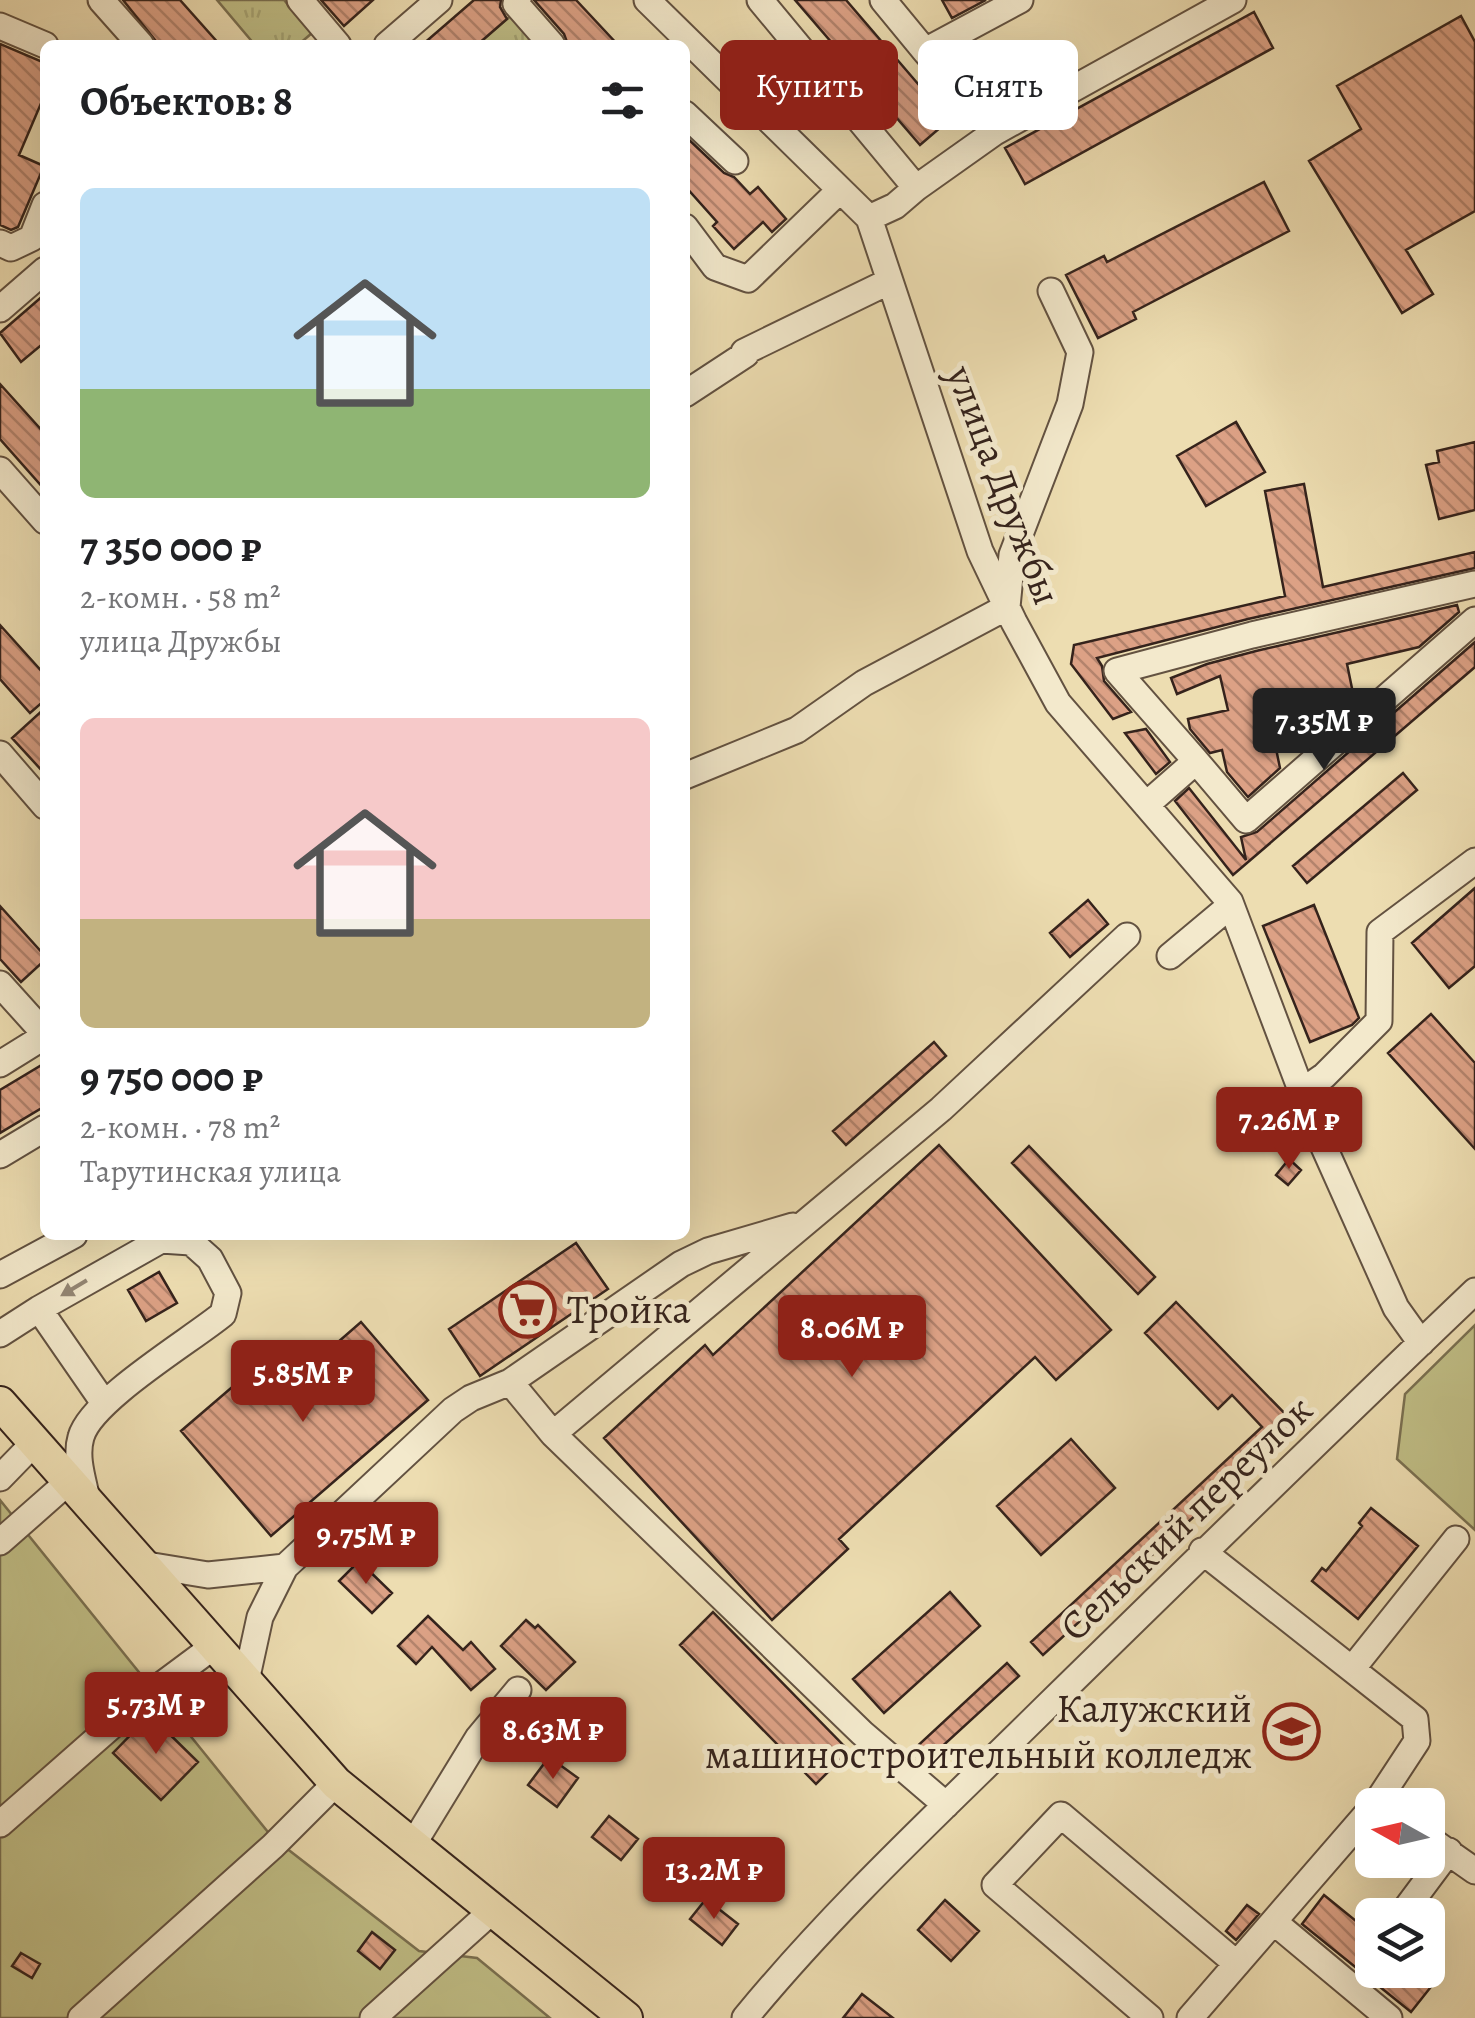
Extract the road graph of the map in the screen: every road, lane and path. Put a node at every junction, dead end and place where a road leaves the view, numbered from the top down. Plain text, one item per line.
1 (101, 0) edge
2 (300, 0) edge
3 (440, 0) edge
4 (518, 0) edge
5 (647, 0) edge
6 (760, 0) edge
7 (883, 0) edge
8 (1020, 0) edge
9 (1233, 0) edge
10 (0, 26) edge
11 (137, 40) edge
12 (334, 40) edge
13 (393, 40) edge
14 (548, 40) edge
15 (688, 40) edge
16 (945, 40) edge
17 (690, 42) edge
18 (918, 42) edge
19 (40, 43) edge
20 (690, 119) edge
21 (995, 132) joint
22 (736, 160) dead end
23 (916, 188) junction
24 (840, 190) junction
25 (40, 218) edge
26 (869, 218) junction
27 (690, 234) edge
28 (0, 243) edge
29 (40, 274) edge
30 (890, 281) junction
31 (1051, 291) dead end
32 (0, 309) edge
33 (690, 391) edge
34 (0, 470) edge
35 (40, 515) edge
36 (1475, 584) edge
37 (1007, 607) junction
38 (1475, 620) edge
39 (0, 754) edge
40 (1196, 760) junction
41 (690, 774) edge
42 (40, 800) edge
43 (1146, 805) junction
44 (1475, 861) edge
45 (1231, 904) junction
46 (1127, 936) dead end
47 (1170, 956) dead end
48 (0, 984) edge
49 (40, 1029) edge
50 (40, 1038) edge
51 (0, 1064) edge
52 (1301, 1092) junction
53 (40, 1131) edge
54 (0, 1155) edge
55 (804, 1222) junction
56 (65, 1240) edge
57 (0, 1275) edge
58 (1475, 1291) edge
59 (38, 1309) junction
60 (0, 1334) edge
61 (1421, 1343) junction
62 (510, 1382) junction
63 (104, 1404) junction
64 (0, 1405) edge
65 (553, 1434) junction
66 (34, 1443) junction
67 (0, 1478) edge
68 (78, 1493) junction
69 (1456, 1539) dead end
70 (0, 1542) edge
71 (1202, 1551) junction
72 (141, 1564) junction
73 (284, 1567) junction
74 (214, 1646) junction
75 (1352, 1669) junction
76 (246, 1681) junction
77 (518, 1690) dead end
78 (336, 1783) junction
79 (1386, 1788) edge
80 (946, 1805) junction
81 (0, 1824) edge
82 (1355, 1829) edge
83 (412, 1846) junction
84 (1445, 1849) edge
85 (1475, 1871) edge
86 (492, 1911) junction
87 (1274, 1922) junction
88 (1237, 1964) junction
89 (81, 2018) edge
90 (373, 2018) edge
91 (626, 2018) edge
92 (745, 2018) edge
93 (1150, 2018) edge
94 (1190, 2018) edge
95 (1389, 2018) edge

1 - 11 street
2 - 12 street
3 - 13 street
4 - 14 street
5 - 15 street, улица Дружбы
6 - 23 street
7 - 18 street
8 - 16 street
9 - 21 street
10 - 19 street
17 - 24 street, улица Дружбы
20 - 22 street
21 - 23 street
23 - 26 street
24 - 26 street, улица Дружбы
24 - 27 street
25 - 28 street
26 - 30 street, улица Дружбы
29 - 32 street
30 - 33 street
30 - 37 street, улица Дружбы
31 - 37 street
34 - 35 street
36 - 40 street
37 - 41 street
37 - 43 street, улица Дружбы
38 - 40 street
39 - 42 street
40 - 43 street
43 - 45 street, улица Дружбы
44 - 52 street
45 - 47 street
45 - 52 street, улица Дружбы
46 - 55 street
48 - 49 street
50 - 51 street
52 - 61 street, улица Дружбы
53 - 54 street
55 - 62 street
55 - 65 street
56 - 57 street
58 - 61 street, Сельский переулок
59 - 60 street
59 - 63 street
63 -> 59 street
61 - 71 street, Сельский переулок
62 - 65 street
62 - 73 street
63 - 68 street
64 - 66 main road
65 - 80 street
66 - 67 street
66 - 68 main road
68 - 70 street
68 - 72 main road
69 - 75 street
71 - 75 street
71 - 80 street, Сельский переулок
72 - 73 street
72 - 74 main road
73 - 76 street
74 - 76 main road
74 - 81 street
75 - 79 street
76 - 78 main road
77 - 83 street
78 - 83 main road
78 - 89 street
80 - 92 street, Сельский переулок
82 - 87 street
83 - 86 main road
84 - 85 street
86 - 90 street
86 - 91 main road
87 - 88 street
87 - 95 street
88 - 93 street
88 - 94 street

